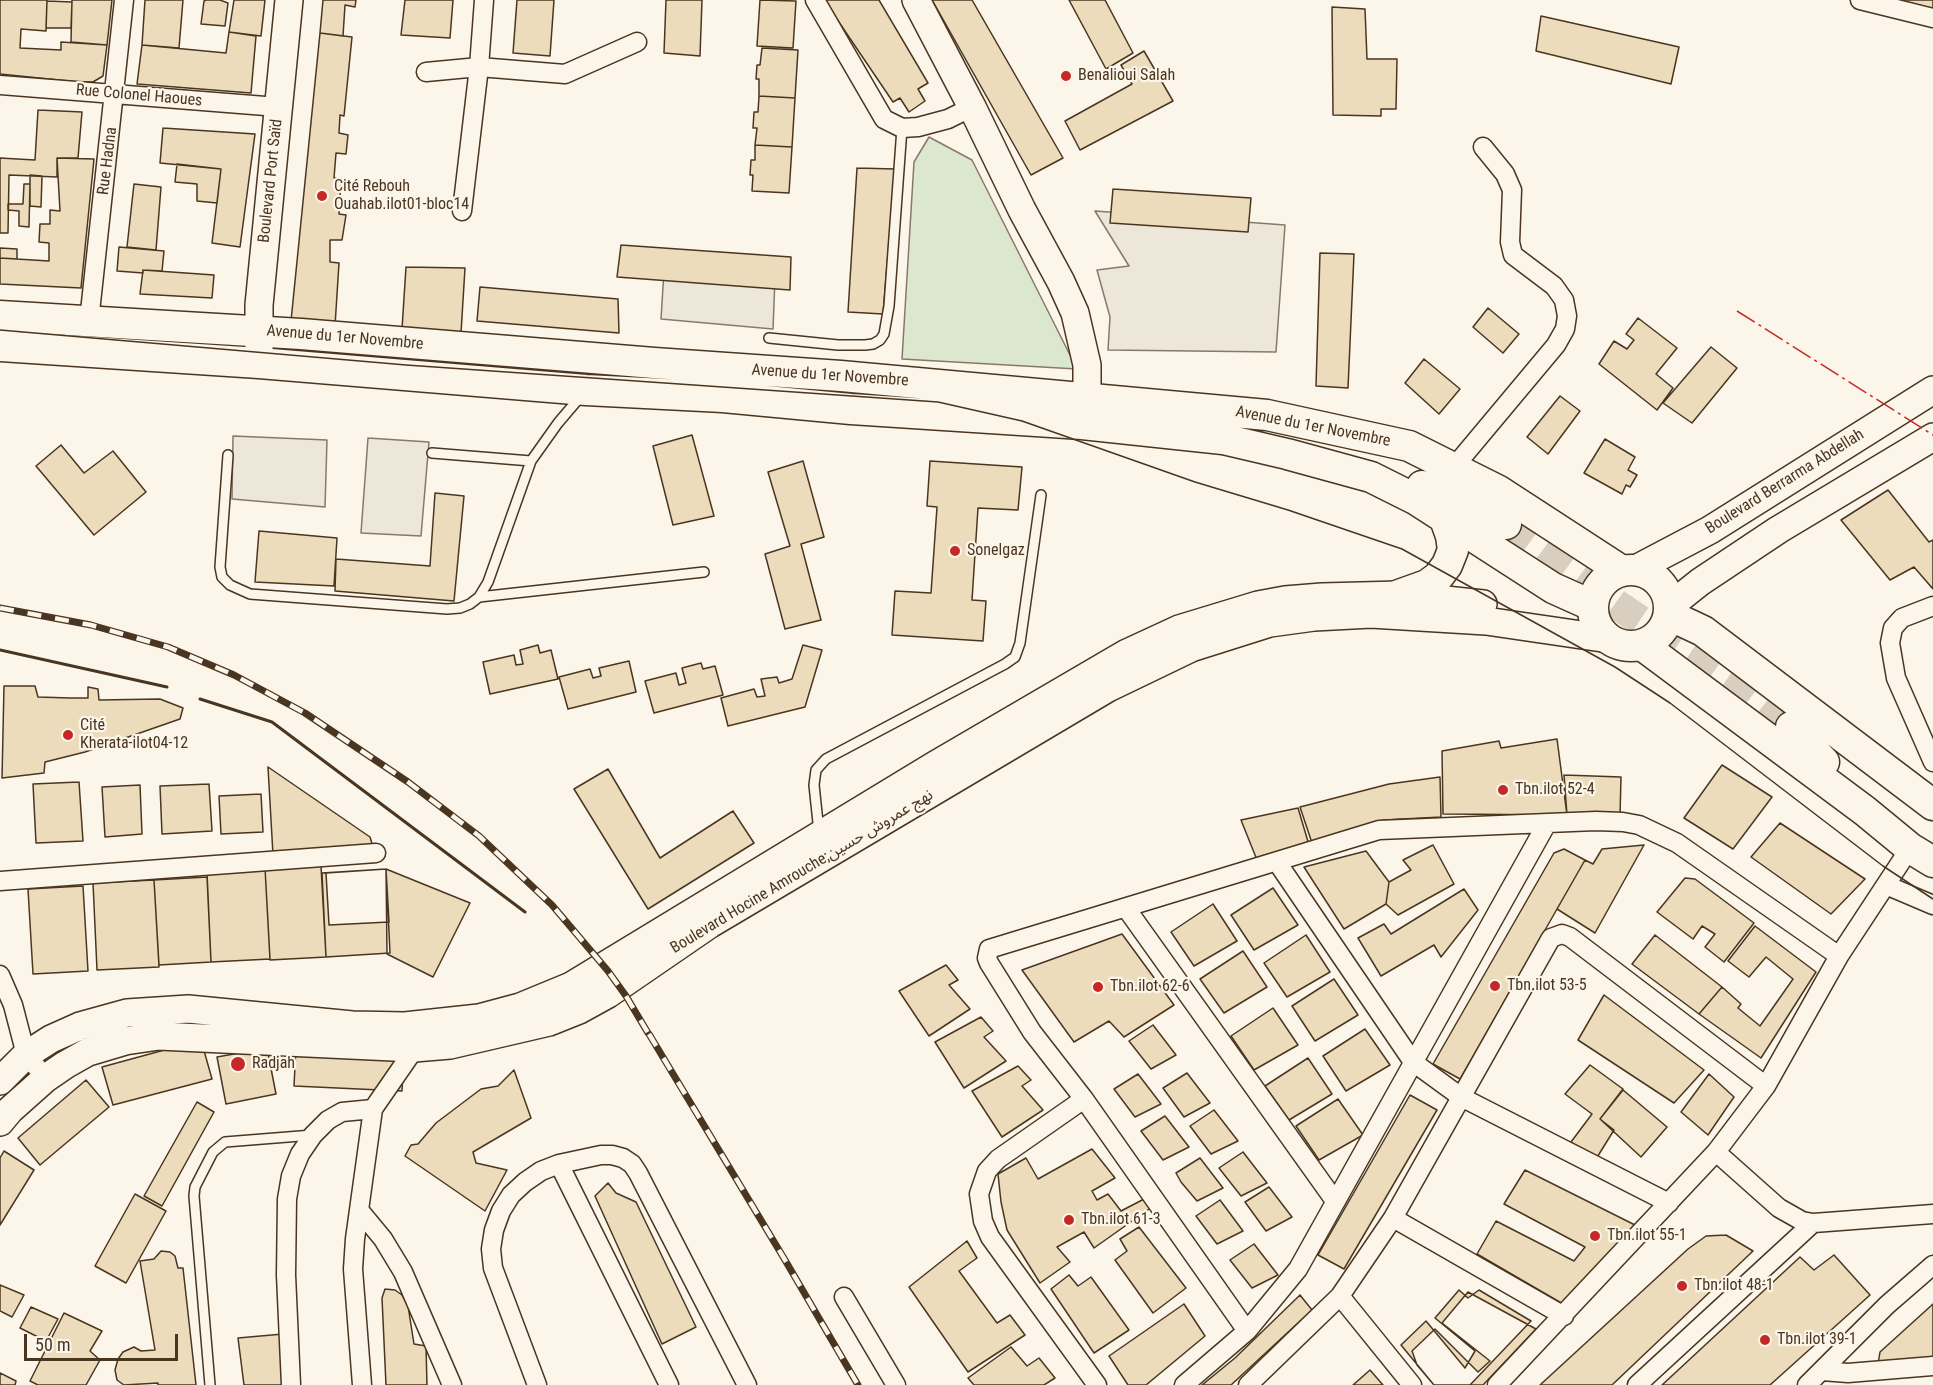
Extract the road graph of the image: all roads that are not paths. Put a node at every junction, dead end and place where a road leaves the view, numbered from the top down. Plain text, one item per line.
1 (124, 0) edge
2 (289, 0) edge
3 (484, 0) edge
4 (815, 0) edge
5 (916, 0) edge
6 (1860, 0) edge
7 (1933, 18) edge
8 (637, 42) dead end
9 (479, 67) junction
10 (426, 72) dead end
11 (0, 85) edge
12 (115, 94) junction
13 (278, 107) junction
14 (972, 107) junction
15 (902, 128) junction
16 (1483, 147) dead end
17 (462, 211) dead end
18 (0, 316) edge
19 (89, 321) junction
20 (259, 331) junction
21 (769, 338) dead end
22 (0, 346) edge
23 (259, 363) junction
24 (586, 390) junction
25 (1933, 390) edge
26 (1085, 411) junction
27 (1323, 427) junction
28 (1933, 437) edge
29 (1223, 439) junction
30 (432, 453) dead end
31 (228, 455) dead end
32 (531, 461) junction
33 (1454, 467) junction
34 (1041, 495) dead end
35 (1445, 519) junction
36 (1628, 571) junction
37 (704, 572) dead end
38 (1399, 595) junction
39 (479, 597) junction
40 (1933, 606) edge
41 (1669, 610) junction
42 (1599, 621) junction
43 (1642, 645) junction
44 (1933, 762) edge
45 (1933, 805) edge
46 (1546, 825) junction
47 (1933, 826) edge
48 (819, 834) junction
49 (1925, 851) edge
50 (376, 853) dead end
51 (1277, 862) junction
52 (0, 881) edge
53 (1886, 885) junction
54 (1933, 904) edge
55 (1126, 908) junction
56 (1839, 956) junction
57 (0, 975) edge
58 (448, 1022) junction
59 (414, 1048) junction
60 (26, 1055) junction
61 (1413, 1062) junction
62 (46, 1078) junction
63 (0, 1081) edge
64 (1766, 1086) junction
65 (1461, 1096) junction
66 (1084, 1099) junction
67 (373, 1109) junction
68 (0, 1122) edge
69 (313, 1135) junction
70 (1716, 1152) junction
71 (560, 1164) junction
72 (1335, 1202) junction
73 (1669, 1203) junction
74 (359, 1210) junction
75 (1933, 1214) edge
76 (1393, 1218) junction
77 (1813, 1223) junction
78 (1933, 1265) edge
79 (1340, 1296) junction
80 (844, 1297) dead end
81 (1564, 1316) junction
82 (1247, 1331) junction
83 (1933, 1366) edge
84 (1822, 1371) junction
85 (1848, 1379) edge
86 (210, 1385) edge
87 (291, 1385) edge
88 (362, 1385) edge
89 (452, 1385) edge
90 (537, 1385) edge
91 (669, 1385) edge
92 (747, 1385) edge
93 (896, 1385) edge
94 (1097, 1385) edge
95 (1184, 1385) edge
96 (1248, 1385) edge
97 (1412, 1385) edge
98 (1497, 1385) edge
99 (1637, 1385) edge
100 (1807, 1385) edge

1 - 12 street, Rue Hadna
2 - 13 main road, Boulevard Port Saïd
3 - 9 street
4 - 15 street
5 - 14 main road
6 - 7 street
8 - 9 street
9 - 10 street
9 - 17 street
11 - 12 street, Rue Colonel Haoues
12 - 13 street, Rue Colonel Haoues
12 - 19 street, Rue Hadna
13 - 20 main road, Boulevard Port Saïd
14 - 15 street
14 - 26 main road
15 - 21 lane
16 - 33 street
18 - 19 main road, Avenue du 1er Novembre
19 - 20 main road, Avenue du 1er Novembre
20 - 23 main road, Boulevard Port Saïd
20 - 26 main road, Avenue du 1er Novembre
22 - 23 main road, Avenue du 1er Novembre
23 - 24 main road, Avenue du 1er Novembre
24 - 26 main road, Avenue du 1er Novembre
24 - 32 lane
25 - 36 main road, Boulevard Berrarma Abdellah
26 - 27 main road, Avenue du 1er Novembre
26 - 29 main road, Avenue du 1er Novembre
27 - 29 main road
27 - 33 main road, Avenue du 1er Novembre
28 - 41 main road
29 - 35 main road, Avenue du 1er Novembre
30 - 32 lane
31 - 39 lane
32 - 39 lane
33 - 36 main road, Avenue du 1er Novembre
34 - 48 lane
35 - 38 main road
35 - 42 main road, Avenue du 1er Novembre
36 - 41 main road
36 - 42 main road
37 - 39 lane
38 - 42 main road, Boulevard Hocine Amrouche;نهج عمروش حسين
38 - 48 main road, Boulevard Hocine Amrouche;نهج عمروش حسين
40 - 44 street
41 - 43 main road
41 - 45 main road
42 - 43 main road
42 - 59 main road, Boulevard Hocine Amrouche;نهج عمروش حسين
43 - 49 main road
46 - 51 street
46 - 56 street
46 - 61 street
47 - 49 main road
48 - 58 main road, Boulevard Hocine Amrouche;نهج عمروش حسين
49 - 53 street
50 - 52 street
51 - 55 street
51 - 61 street
53 - 54 street
53 - 56 street
55 - 66 street
55 - 72 street
56 - 64 street
57 - 60 street
58 - 59 street
58 - 60 main road, Boulevard Hocine Amrouche;نهج عمروش حسين
59 - 62 main road, Boulevard Hocine Amrouche;نهج عمروش حسين
59 - 67 street
60 - 62 street
60 - 63 main road, Boulevard Hocine Amrouche;نهج عمروش حسين
61 - 65 street
61 - 72 street
62 - 68 main road, Boulevard Hocine Amrouche;نهج عمروش حسين
64 - 65 street
64 - 70 street
65 - 73 street
65 - 76 street
66 - 82 street
66 - 94 street
67 - 69 street
67 - 74 street
69 - 86 lane
69 - 87 street
70 - 73 street
70 - 77 street
71 - 90 street
71 - 91 street
71 - 92 street
72 - 82 street
73 - 81 street
74 - 88 street
74 - 89 street
75 - 77 street
76 - 79 street
76 - 81 street
77 - 99 street
78 - 84 street
79 - 96 street
79 - 97 street
80 - 93 street
81 - 98 street
82 - 95 street
83 - 85 street
84 - 85 street
84 - 100 street

